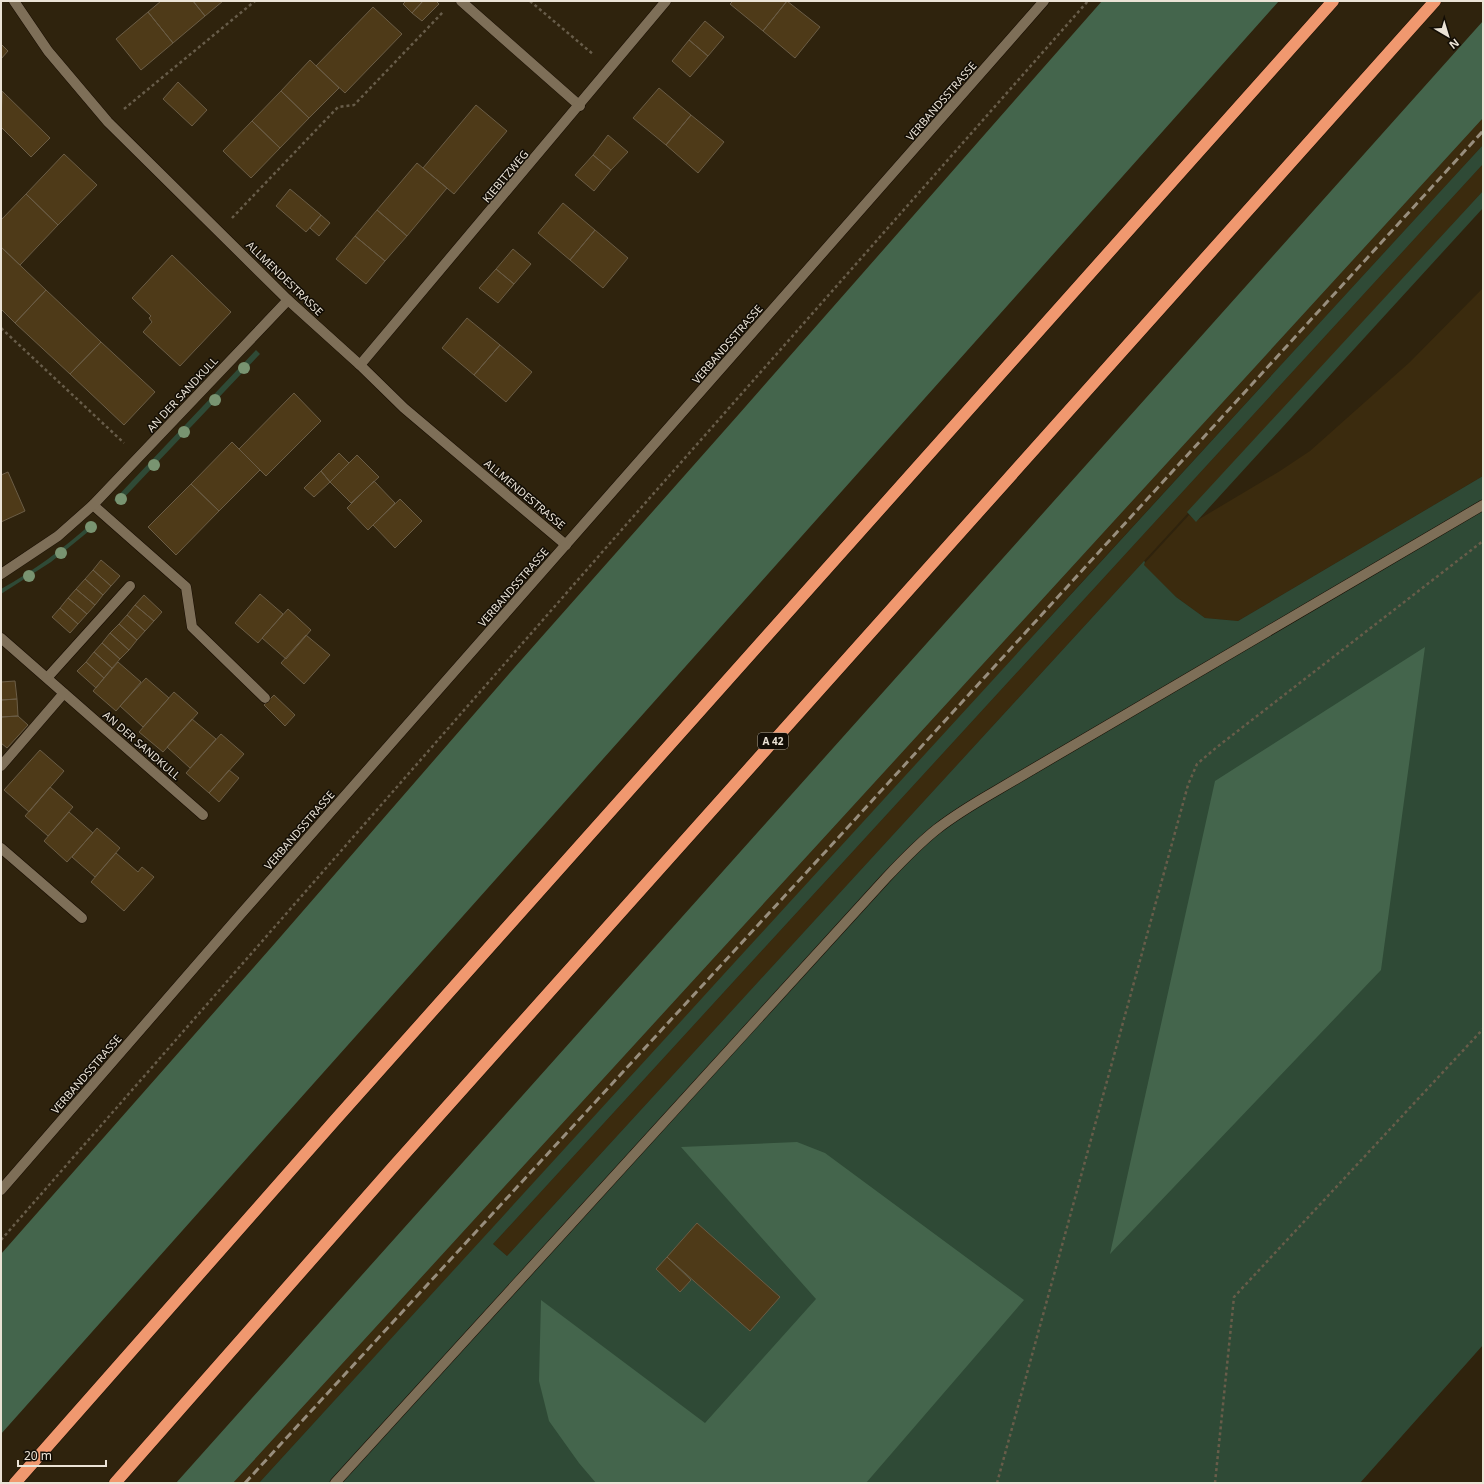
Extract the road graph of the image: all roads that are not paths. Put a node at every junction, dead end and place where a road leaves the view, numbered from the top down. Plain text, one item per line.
1 (14, 1) edge
2 (461, 1) edge
3 (666, 1) edge
4 (1044, 1) edge
5 (1332, 1) edge
6 (1435, 1) edge
7 (580, 106) junction
8 (288, 300) junction
9 (360, 365) junction
10 (93, 505) junction
11 (1483, 505) edge
12 (566, 545) junction
13 (1, 574) edge
14 (130, 586) dead end
15 (1, 638) edge
16 (47, 678) junction
17 (64, 693) junction
18 (265, 698) dead end
19 (1, 766) edge
20 (203, 815) dead end
21 (1, 848) edge
22 (82, 918) dead end
23 (1, 1190) edge
24 (14, 1483) edge
25 (115, 1483) edge
26 (335, 1483) edge

1 - 8 street, ALLMENDESTRASSE
2 - 7 street
3 - 7 street, KIEBITZWEG
4 - 12 street, VERBANDSSTRASSE
5 - 24 highway
6 - 25 highway, A 42
7 - 9 street, KIEBITZWEG
8 - 9 street, ALLMENDESTRASSE
8 - 10 street, AN DER SANDKULL
9 - 12 street, ALLMENDESTRASSE
10 - 13 street, AN DER SANDKULL
10 - 18 street
11 - 26 street
12 - 23 street, VERBANDSSTRASSE
14 - 16 street
15 - 16 street, AN DER SANDKULL
16 - 17 street, AN DER SANDKULL
17 - 19 street
17 - 20 street, AN DER SANDKULL
21 - 22 street

